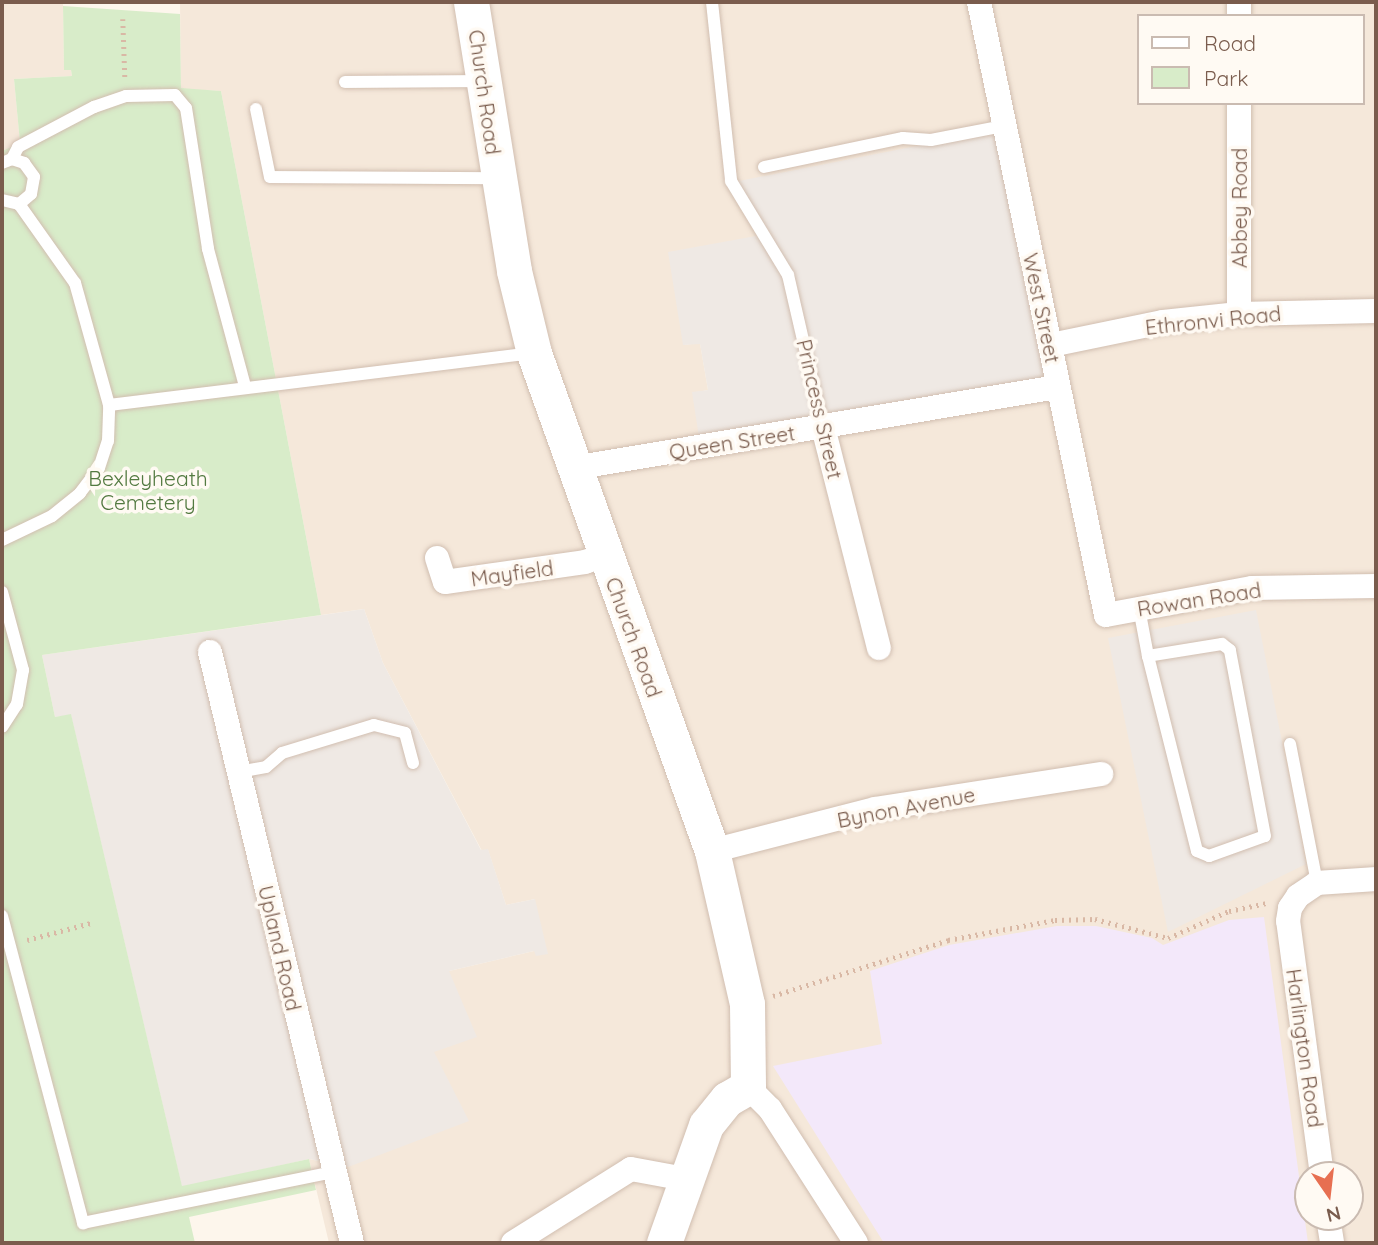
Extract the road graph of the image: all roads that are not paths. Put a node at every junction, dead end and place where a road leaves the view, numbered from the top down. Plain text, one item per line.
1 (471, 2) edge
2 (712, 2) edge
3 (979, 2) edge
4 (483, 81) junction
5 (345, 82) dead end
6 (1239, 105) edge
7 (256, 109) dead end
8 (1003, 126) junction
9 (7, 161) edge
10 (764, 167) dead end
11 (498, 178) junction
12 (2, 200) edge
13 (19, 204) junction
14 (1376, 311) edge
15 (1239, 314) junction
16 (1051, 345) junction
17 (534, 352) junction
18 (245, 386) junction
19 (1057, 387) junction
20 (109, 405) junction
21 (823, 427) junction
22 (573, 468) junction
23 (2, 540) edge
24 (604, 555) junction
25 (437, 558) dead end
26 (1376, 586) edge
27 (2, 592) edge
28 (1139, 608) junction
29 (1106, 615) joint
30 (879, 648) dead end
31 (211, 652) dead end
32 (1148, 656) junction
33 (2, 727) edge
34 (1290, 744) dead end
35 (413, 763) dead end
36 (238, 772) junction
37 (1101, 774) dead end
38 (712, 851) junction
39 (1376, 879) edge
40 (1307, 890) junction
41 (2, 916) edge
42 (748, 1087) junction
43 (1320, 1161) edge
44 (333, 1172) junction
45 (685, 1179) junction
46 (352, 1243) edge
47 (513, 1243) edge
48 (664, 1243) edge
49 (856, 1243) edge

1 - 4 street, Church Road
2 - 21 lane, Princess Street
3 - 8 street, West Street
4 - 5 lane
4 - 11 street, Church Road
6 - 15 street, Abbey Road
7 - 11 lane
8 - 10 lane
8 - 16 street, West Street
9 - 13 lane
9 - 18 lane
11 - 17 street, Church Road
12 - 13 lane
13 - 20 lane
14 - 15 street, Ethronvi Road
15 - 16 street, Ethronvi Road
16 - 19 street, West Street
17 - 18 lane
17 - 22 street, Church Road
18 - 20 lane
19 - 21 street, Queen Street
19 - 29 street, West Street
20 - 23 lane
21 - 22 street, Queen Street
21 - 30 street, Princess Street
22 - 24 street, Church Road
24 - 25 street, Mayfield
24 - 38 street, Church Road
26 - 28 street, Rowan Road
27 - 33 lane
28 - 29 street, Rowan Road
28 - 32 lane
31 - 36 street, Upland Road
32 - 32 lane
34 - 40 lane
35 - 36 lane
36 - 44 street, Upland Road
37 - 38 street, Bynon Avenue
38 - 42 street, Church Road
39 - 40 street
40 - 43 street, Harlington Road
41 - 44 lane
42 - 45 street
42 - 49 street
44 - 46 street, Upland Road
45 - 47 street
45 - 48 street

